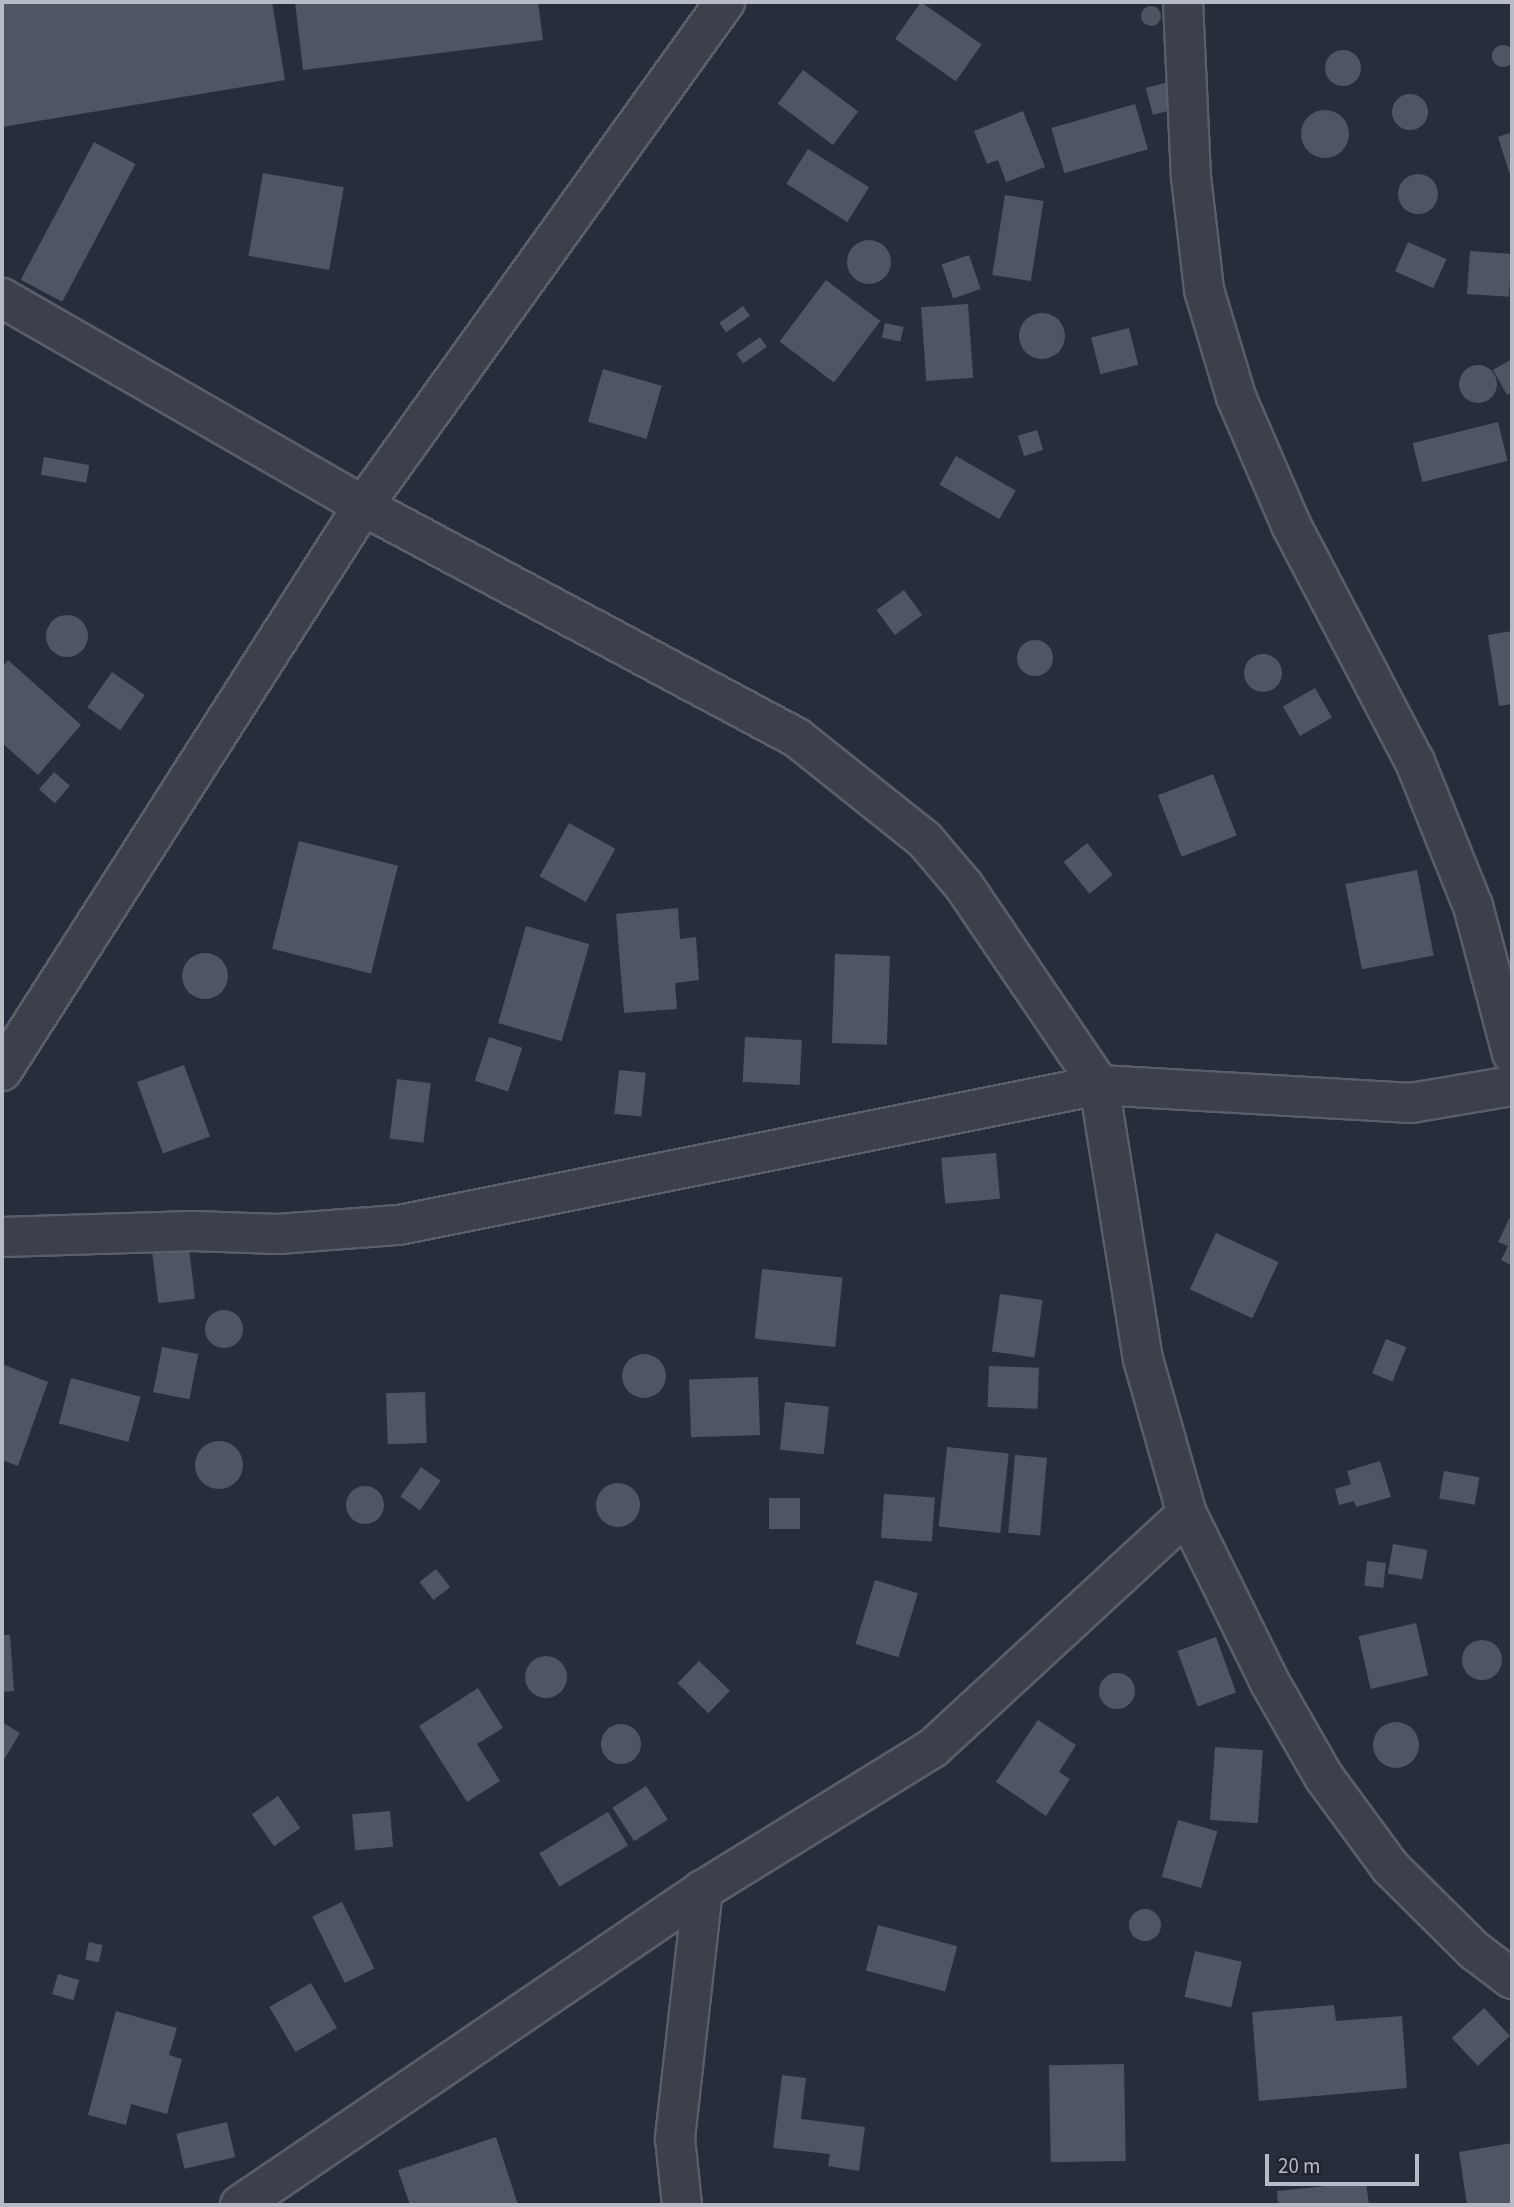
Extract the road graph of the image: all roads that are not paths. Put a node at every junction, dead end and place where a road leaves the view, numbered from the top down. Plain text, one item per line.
1 (725, 2) edge
2 (1183, 2) edge
3 (4, 302) edge
4 (363, 506) junction
5 (1512, 1054) edge
6 (2, 1071) edge
7 (1099, 1085) junction
8 (1512, 1086) edge
9 (2, 1237) edge
10 (1188, 1514) junction
11 (704, 1890) junction
12 (1512, 1979) edge
13 (240, 2205) edge
14 (682, 2205) edge

1 - 4 street
2 - 5 street
3 - 4 street
4 - 6 street
4 - 7 street
7 - 8 street
7 - 9 street
7 - 10 street
10 - 11 street
10 - 12 street
11 - 13 street
11 - 14 street

